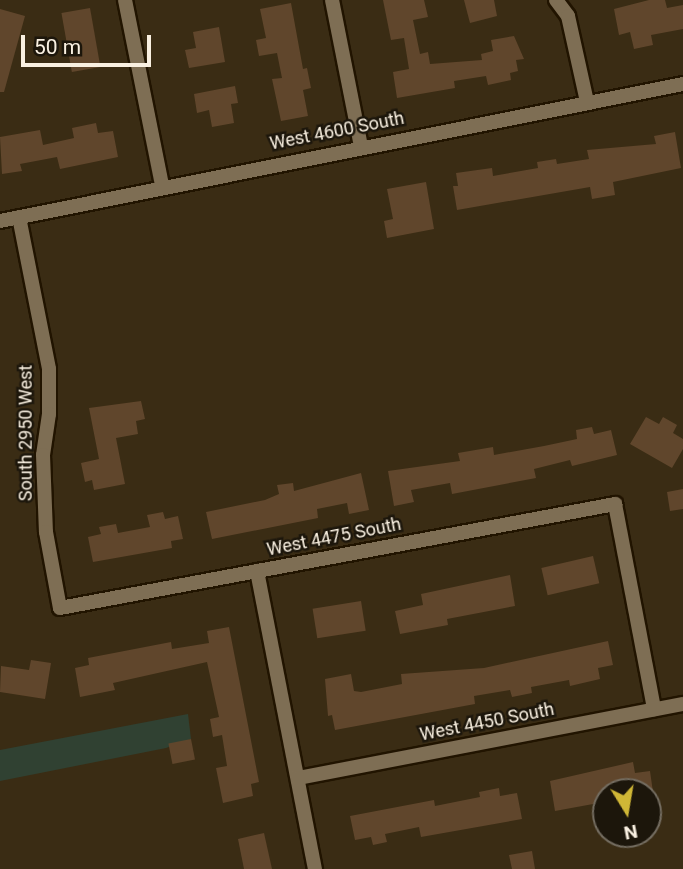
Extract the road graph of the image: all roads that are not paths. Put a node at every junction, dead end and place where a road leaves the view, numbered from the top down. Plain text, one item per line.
1 (125, 0) edge
2 (332, 0) edge
3 (556, 0) edge
4 (683, 84) edge
5 (587, 102) junction
6 (361, 146) junction
7 (162, 185) junction
8 (19, 217) junction
9 (0, 221) edge
10 (257, 571) junction
11 (60, 608) joint
12 (683, 704) edge
13 (654, 709) junction
14 (298, 778) junction
15 (315, 869) edge

1 - 7 street
2 - 6 street
3 - 5 street
4 - 5 street, West 4600 South
5 - 6 street, West 4600 South
6 - 7 street, West 4600 South
7 - 8 street, West 4600 South
8 - 9 street, West 4600 South
8 - 11 street, South 2950 West
10 - 11 street, West 4475 South
10 - 13 street, West 4475 South
10 - 14 street
12 - 13 street, West 4450 South
13 - 14 street, West 4450 South
14 - 15 street

